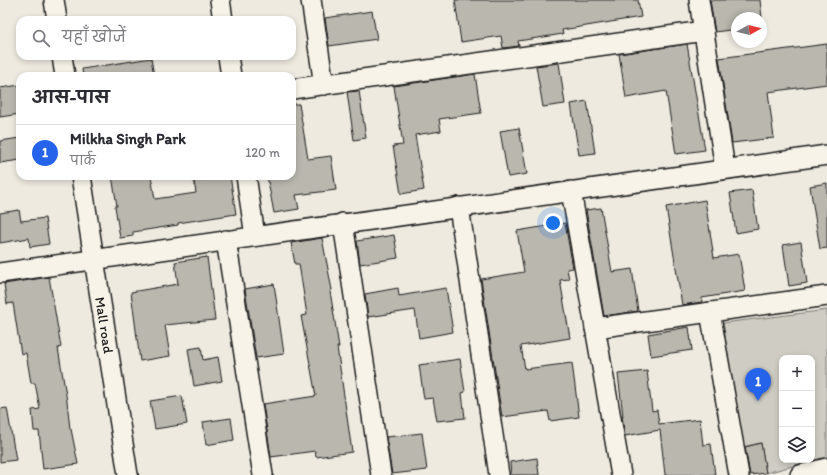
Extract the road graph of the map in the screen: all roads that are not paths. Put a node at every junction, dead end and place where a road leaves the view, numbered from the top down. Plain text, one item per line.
1 (54, 0) edge
2 (220, 0) edge
3 (311, 0) edge
4 (699, 0) edge
5 (56, 16) edge
6 (222, 16) edge
7 (704, 32) junction
8 (63, 60) edge
9 (229, 60) edge
10 (64, 72) edge
11 (230, 72) edge
12 (324, 85) junction
13 (296, 88) edge
14 (827, 154) edge
15 (725, 169) junction
16 (81, 180) edge
17 (247, 180) edge
18 (571, 191) junction
19 (459, 207) junction
20 (343, 223) junction
21 (255, 236) junction
22 (226, 240) junction
23 (93, 258) junction
24 (0, 273) edge
25 (827, 296) edge
26 (710, 312) junction
27 (595, 328) junction
28 (827, 468) edge
29 (128, 475) edge
30 (263, 475) edge
31 (381, 475) edge
32 (499, 475) edge
33 (621, 475) edge
34 (739, 475) edge
35 (800, 475) edge

1 - 5 street
2 - 6 street
3 - 12 street
4 - 7 street
7 - 12 street
7 - 15 street
8 - 10 street
9 - 11 street
12 - 13 street
14 - 15 street
15 - 18 street
16 - 23 street, Mall road
17 - 21 street
18 - 19 street
18 - 27 street
19 - 20 street
19 - 32 street
20 - 21 street
20 - 31 street
21 - 22 street
22 - 23 street
22 - 30 street
23 - 24 street
23 - 29 street, Mall road
25 - 26 street
26 - 27 street
26 - 34 street
27 - 33 street
28 - 35 street

